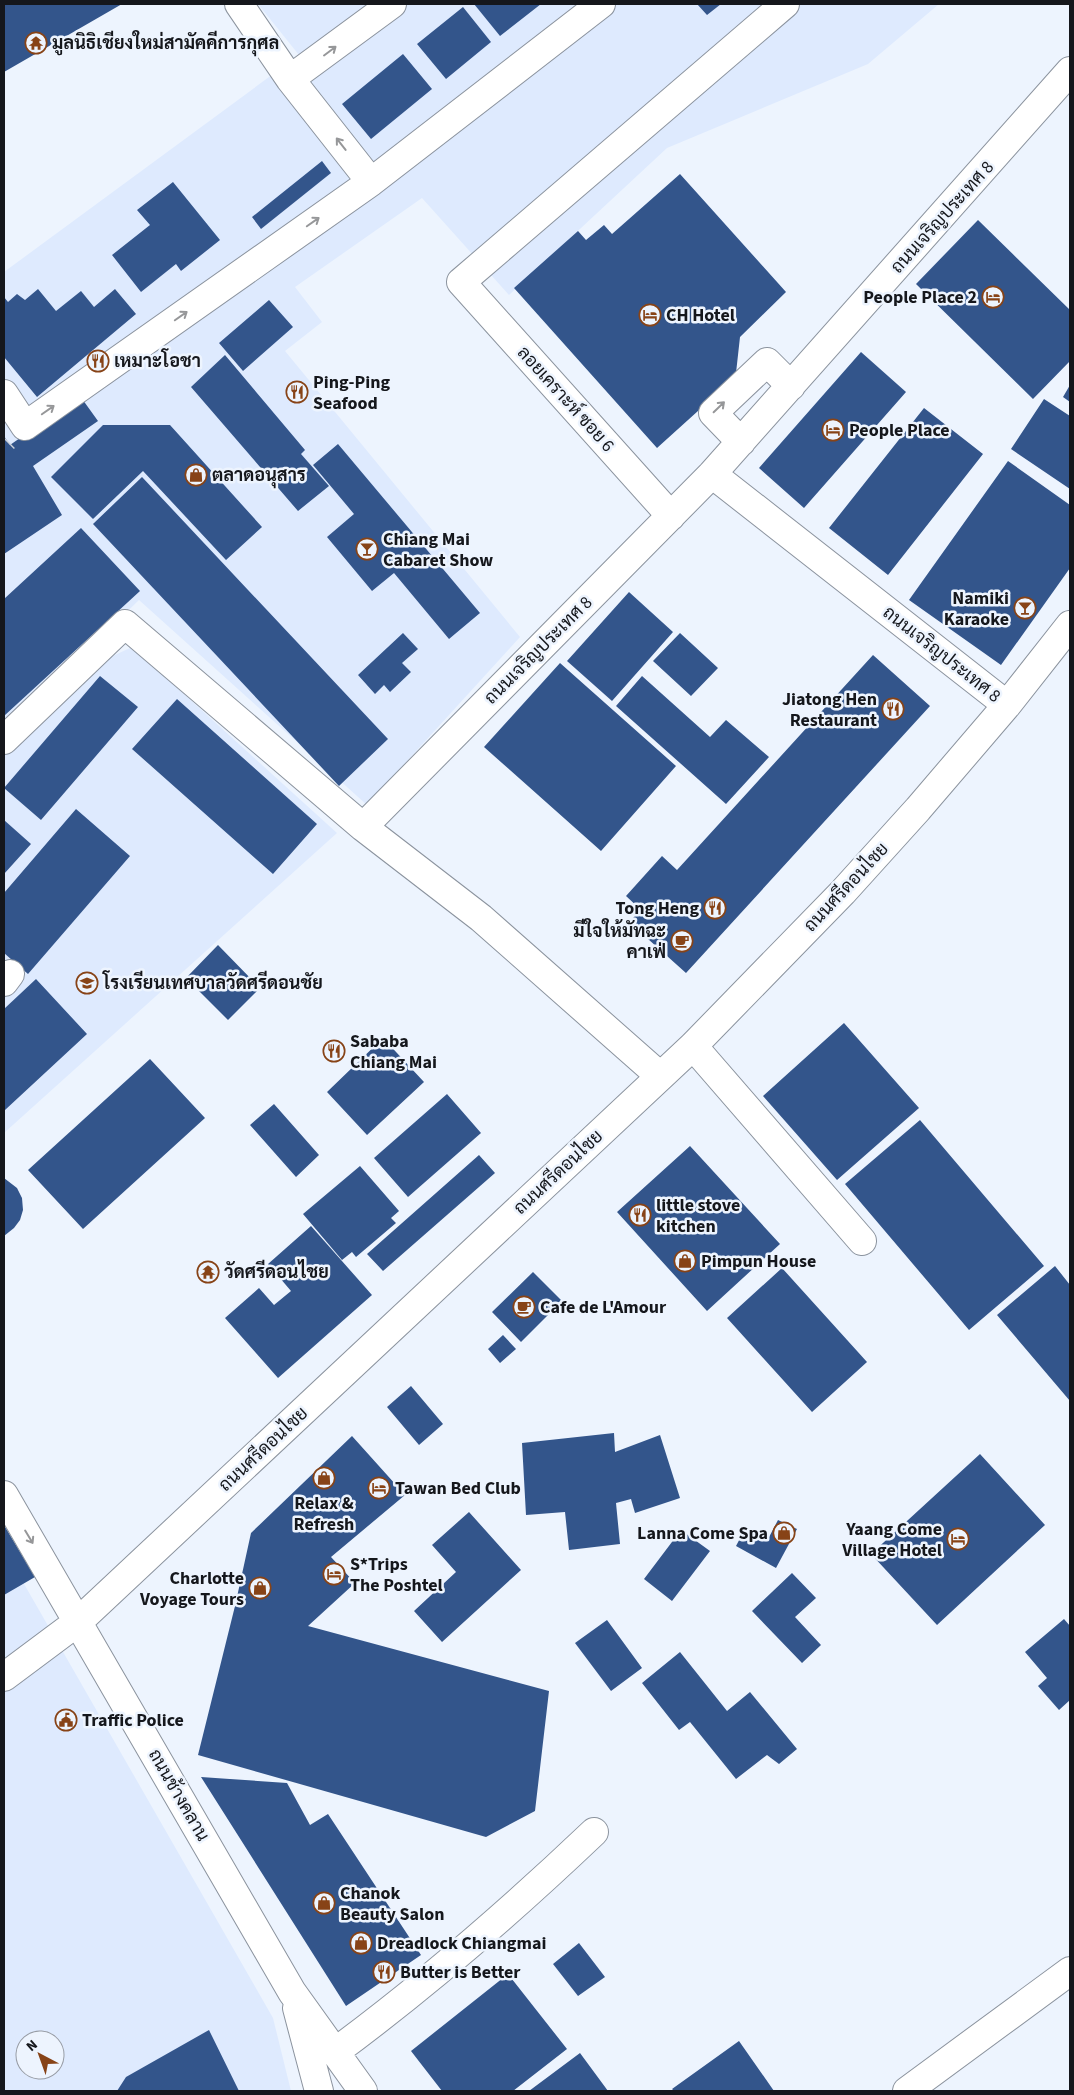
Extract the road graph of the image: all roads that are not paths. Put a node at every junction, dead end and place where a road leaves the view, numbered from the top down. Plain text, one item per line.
1 (239, 4) edge
2 (392, 4) edge
3 (601, 4) edge
4 (785, 4) edge
5 (1070, 71) edge
6 (290, 79) junction
7 (371, 182) junction
8 (791, 386) junction
9 (4, 394) edge
10 (741, 442) junction
11 (712, 474) junction
12 (671, 516) junction
13 (1070, 625) edge
14 (1007, 705) junction
15 (4, 740) edge
16 (364, 827) junction
17 (693, 1046) junction
18 (660, 1076) junction
19 (862, 1241) dead end
20 (4, 1495) edge
21 (79, 1621) junction
22 (4, 1677) edge
23 (594, 1832) dead end
24 (1070, 1971) edge
25 (292, 1992) junction
26 (335, 2052) junction
27 (318, 2091) edge
28 (363, 2091) edge
29 (907, 2091) edge

1 - 6 street
6 -> 2 street
3 - 7 street
4 - 12 street, ลอยเคราะห์ ซอย 6
5 - 8 street, ถนนเจริญประเทศ 8
7 -> 6 street
9 -> 7 street
8 - 10 street, ถนนเจริญประเทศ 8
10 -> 8 street
10 - 11 street, ถนนเจริญประเทศ 8
11 - 12 street, ถนนเจริญประเทศ 8
11 - 14 street, ถนนเจริญประเทศ 8
12 - 16 street, ถนนเจริญประเทศ 8
13 - 14 street, ถนนศรีดอนไชย
14 - 17 street, ถนนศรีดอนไชย
15 - 16 street
16 - 18 street
17 - 18 street, ถนนศรีดอนไชย
17 - 19 street
18 - 21 street, ถนนศรีดอนไชย
20 -> 21 street, ถนนช้างคลาน
21 - 22 street, ถนนศรีดอนไชย
21 - 25 street, ถนนช้างคลาน
23 - 26 street
24 - 29 street
25 - 26 street, ถนนช้างคลาน
25 - 27 street
26 - 28 street, ถนนช้างคลาน

